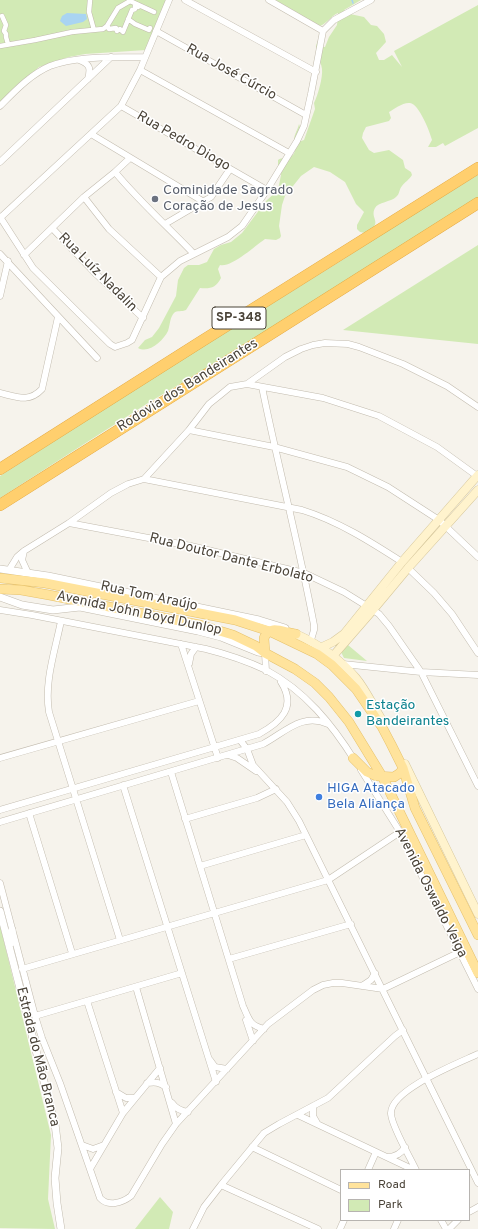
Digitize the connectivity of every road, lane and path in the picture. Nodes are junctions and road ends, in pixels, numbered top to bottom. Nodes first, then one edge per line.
1 (90, 0) edge
2 (169, 0) edge
3 (185, 0) edge
4 (269, 0) edge
5 (371, 0) edge
6 (130, 1) edge
7 (139, 5) junction
8 (154, 12) dead end
9 (2, 16) dead end
10 (128, 19) junction
11 (107, 26) junction
12 (153, 29) junction
13 (94, 30) junction
14 (323, 31) junction
15 (8, 44) junction
16 (0, 46) edge
17 (111, 57) junction
18 (144, 57) junction
19 (78, 59) junction
20 (140, 70) junction
21 (316, 72) junction
22 (88, 79) junction
23 (0, 106) edge
24 (120, 106) junction
25 (306, 115) junction
26 (91, 134) junction
27 (289, 153) junction
28 (130, 158) junction
29 (0, 162) edge
30 (478, 168) edge
31 (230, 169) junction
32 (115, 172) junction
33 (267, 190) junction
34 (84, 198) junction
35 (204, 202) junction
36 (478, 203) edge
37 (0, 218) edge
38 (165, 224) junction
39 (52, 228) junction
40 (0, 254) edge
41 (193, 254) junction
42 (24, 255) junction
43 (8, 261) junction
44 (161, 277) junction
45 (0, 296) edge
46 (58, 317) junction
47 (143, 318) junction
48 (97, 358) dead end
49 (247, 384) junction
50 (262, 387) junction
51 (0, 393) edge
52 (478, 407) edge
53 (189, 430) junction
54 (274, 447) junction
55 (0, 469) edge
56 (478, 476) edge
57 (144, 479) junction
58 (478, 490) edge
59 (0, 505) edge
60 (289, 508) junction
61 (439, 520) junction
62 (69, 523) junction
63 (446, 525) junction
64 (24, 551) junction
65 (478, 557) edge
66 (405, 565) junction
67 (0, 569) edge
68 (9, 570) junction
69 (28, 573) junction
70 (304, 573) junction
71 (0, 578) edge
72 (0, 589) edge
73 (0, 597) edge
74 (14, 603) junction
75 (365, 606) junction
76 (0, 610) edge
77 (373, 610) junction
78 (32, 614) junction
79 (61, 621) junction
80 (269, 631) junction
81 (296, 634) junction
82 (311, 640) junction
83 (181, 644) junction
84 (196, 647) junction
85 (322, 647) junction
86 (265, 653) junction
87 (478, 653) edge
88 (333, 656) junction
89 (343, 664) junction
90 (189, 668) junction
91 (266, 671) junction
92 (421, 672) junction
93 (478, 674) edge
94 (279, 679) junction
95 (199, 701) junction
96 (378, 718) junction
97 (332, 726) junction
98 (240, 740) junction
99 (58, 741) junction
100 (214, 746) junction
101 (247, 749) junction
102 (228, 755) junction
103 (399, 755) junction
104 (0, 758) edge
105 (218, 758) junction
106 (353, 758) junction
107 (403, 768) junction
108 (171, 772) junction
109 (258, 772) junction
110 (382, 776) junction
111 (123, 785) junction
112 (478, 786) edge
113 (73, 788) junction
114 (276, 789) junction
115 (77, 800) junction
116 (0, 810) edge
117 (29, 813) junction
118 (186, 819) junction
119 (0, 822) edge
120 (400, 832) junction
121 (306, 835) junction
122 (200, 866) junction
123 (328, 880) junction
124 (0, 883) edge
125 (477, 910) edge
126 (0, 911) edge
127 (214, 913) junction
128 (350, 924) junction
129 (167, 927) junction
130 (12, 930) junction
131 (478, 935) edge
132 (120, 940) junction
133 (460, 952) junction
134 (11, 953) junction
135 (72, 953) junction
136 (228, 959) junction
137 (22, 969) junction
138 (182, 973) junction
139 (375, 973) junction
140 (478, 973) edge
141 (362, 986) junction
142 (136, 987) junction
143 (383, 989) junction
144 (478, 989) edge
145 (87, 1001) junction
146 (243, 1006) junction
147 (35, 1016) junction
148 (264, 1029) junction
149 (403, 1030) junction
150 (253, 1041) junction
151 (206, 1051) junction
152 (478, 1054) edge
153 (160, 1068) junction
154 (227, 1069) junction
155 (427, 1079) junction
156 (216, 1082) junction
157 (147, 1083) junction
158 (166, 1087) junction
159 (116, 1092) junction
160 (134, 1098) junction
161 (169, 1100) junction
162 (313, 1106) junction
163 (123, 1112) junction
164 (188, 1112) junction
165 (298, 1115) junction
166 (176, 1124) junction
167 (318, 1125) junction
168 (82, 1145) junction
169 (104, 1145) junction
170 (252, 1147) junction
171 (405, 1147) junction
172 (376, 1152) junction
173 (410, 1156) junction
174 (387, 1158) junction
175 (396, 1162) junction
176 (90, 1169) junction
177 (368, 1169) edge
178 (413, 1169) edge
179 (415, 1169) edge
180 (478, 1183) edge
181 (221, 1185) junction
182 (340, 1190) edge
183 (457, 1221) edge
184 (194, 1228) edge
185 (61, 1229) edge
186 (318, 1229) edge
187 (449, 1229) edge

1 - 13 street
2 - 12 street
3 - 21 street
4 - 14 street
5 - 14 street
6 - 7 street
6 - 11 street
7 - 8 street
7 - 10 street
9 - 15 street
10 - 11 street
10 - 12 street
11 - 13 street
12 - 18 street
12 - 25 street, Rua José Cúrcio
13 - 15 street
14 - 21 street
15 - 16 street
17 - 18 street
17 - 19 street
17 - 22 street
18 - 20 street
19 - 22 street
19 - 23 street
20 - 24 street
20 - 27 street
21 - 25 street
22 - 29 street
24 - 26 street
24 - 31 street, Rua Pedro Diogo
25 - 27 street
26 - 28 street
26 - 37 street
27 - 33 street
28 - 32 street
28 - 35 street
30 - 55 highway, SP-348
31 - 33 street, Rua Pedro Diogo
31 - 35 street
32 - 34 street
32 - 38 street
33 - 41 street
34 - 39 street
34 - 44 street
35 - 38 street
36 - 59 highway, Rodovia dos Bandeirantes / SP-348
37 - 42 street
38 - 41 street
39 - 42 street
39 - 47 street, Rua Luíz Nadalin
40 - 43 street
41 - 44 street
42 - 47 street
43 - 45 street
43 - 46 street
44 - 47 street
46 - 48 street
46 - 51 street
49 - 50 street
49 - 52 street
49 - 53 street
50 - 54 street
50 - 56 street
53 - 54 street
53 - 57 street
54 - 60 street
54 - 61 street
56 - 61 main road
57 - 60 street
57 - 62 street
58 - 63 main road
60 - 66 street
60 - 70 street
61 - 63 street
61 - 66 main road
62 - 64 street
62 - 70 street, Rua Doutor Dante Erbolato
63 - 65 street
63 - 66 main road
64 - 68 street
64 - 69 street
66 - 75 main road
66 - 77 main road
66 - 87 street
67 - 68 street, Rua Tom Araújo
68 - 69 street, Rua Tom Araújo
69 - 81 street, Rua Tom Araújo
70 - 75 street, Rua Doutor Dante Erbolato
70 - 82 street
71 - 80 main road, Avenida John Boyd Dunlop
72 - 86 main road, Avenida John Boyd Dunlop
73 - 74 street
74 - 78 street
74 - 86 street
75 - 77 street, Rua Doutor Dante Erbolato
75 - 85 main road
76 - 78 street
77 - 88 main road
77 - 92 street, Rua Doutor Dante Erbolato
78 - 79 street, Avenida Oswaldo Veiga
79 - 83 street, Avenida Oswaldo Veiga
79 - 99 street
80 - 81 main road
80 - 86 main road
80 - 96 main road, Avenida John Boyd Dunlop
81 - 82 main road
82 - 85 main road
83 - 84 street, Avenida Oswaldo Veiga
83 - 90 street
84 - 90 street
84 - 91 street, Avenida Oswaldo Veiga
85 - 88 main road
86 - 91 street
86 - 110 main road, Avenida John Boyd Dunlop
88 - 89 main road
89 - 92 street
89 - 96 main road
90 - 95 street
91 - 94 street, Avenida Oswaldo Veiga
92 - 93 street
92 - 112 street, Rua Doutor Dante Erbolato
94 - 97 street, Avenida Oswaldo Veiga
94 - 98 street
95 - 99 street
95 - 100 street
96 - 103 main road, Avenida John Boyd Dunlop
97 - 101 street
97 - 106 street, Avenida Oswaldo Veiga
98 - 100 street
98 - 101 street
99 - 104 street
99 - 113 street
100 - 105 street
100 - 113 street
101 - 102 street
101 - 109 street
102 - 105 street
102 - 109 street
103 - 107 main road, Avenida John Boyd Dunlop
103 - 125 main road
105 - 108 street
106 - 110 main road
106 - 120 street, Avenida Oswaldo Veiga
107 - 110 main road
107 - 131 main road, Avenida John Boyd Dunlop
108 - 111 street
108 - 118 street
109 - 114 street
110 - 140 main road, Avenida John Boyd Dunlop
111 - 115 street
111 - 129 street
113 - 115 street
113 - 116 street
114 - 118 street
114 - 121 street
115 - 117 street
115 - 132 street
117 - 119 street
117 - 135 street
118 - 122 street
120 - 123 street
120 - 133 street, Avenida Oswaldo Veiga
121 - 122 street
121 - 123 street
122 - 127 street
123 - 127 street
123 - 128 street
124 - 130 street
126 - 134 street, Estrada do Mão Branca
127 - 129 street
127 - 136 street
128 - 136 street
128 - 139 street
129 - 132 street
129 - 138 street
130 - 134 street
130 - 137 street
132 - 135 street
133 - 143 street
133 - 144 street, Avenida Oswaldo Veiga
134 - 185 street, Estrada do Mão Branca
135 - 137 street
136 - 146 street
137 - 147 street
138 - 142 street
138 - 151 street
139 - 141 street
139 - 143 street
141 - 143 street
141 - 148 street
142 - 145 street
142 - 153 street
143 - 149 street
145 - 147 street
145 - 159 street
146 - 148 street
146 - 150 street
147 - 168 street
148 - 150 street
149 - 155 street
149 - 162 street
150 - 154 street
151 - 154 street
151 - 156 street
152 - 155 street
153 - 157 street
153 - 158 street
154 - 156 street
155 - 171 street
155 - 180 street
156 - 164 street
157 - 158 street
157 - 160 street
158 - 161 street
159 - 160 street
159 - 163 street
160 - 163 street
161 - 164 street
161 - 166 street
162 - 165 street
162 - 167 street
163 - 169 street
164 - 166 street
165 - 167 street
165 - 170 street
166 - 176 street
167 - 172 street
168 - 169 street
168 - 176 street
169 - 176 street
170 - 181 street
170 - 182 street
171 - 173 street
171 - 174 street
172 - 174 street
172 - 177 street
173 - 175 street
173 - 179 street
174 - 175 street
175 - 178 street
181 - 184 street
181 - 186 street
183 - 187 street

